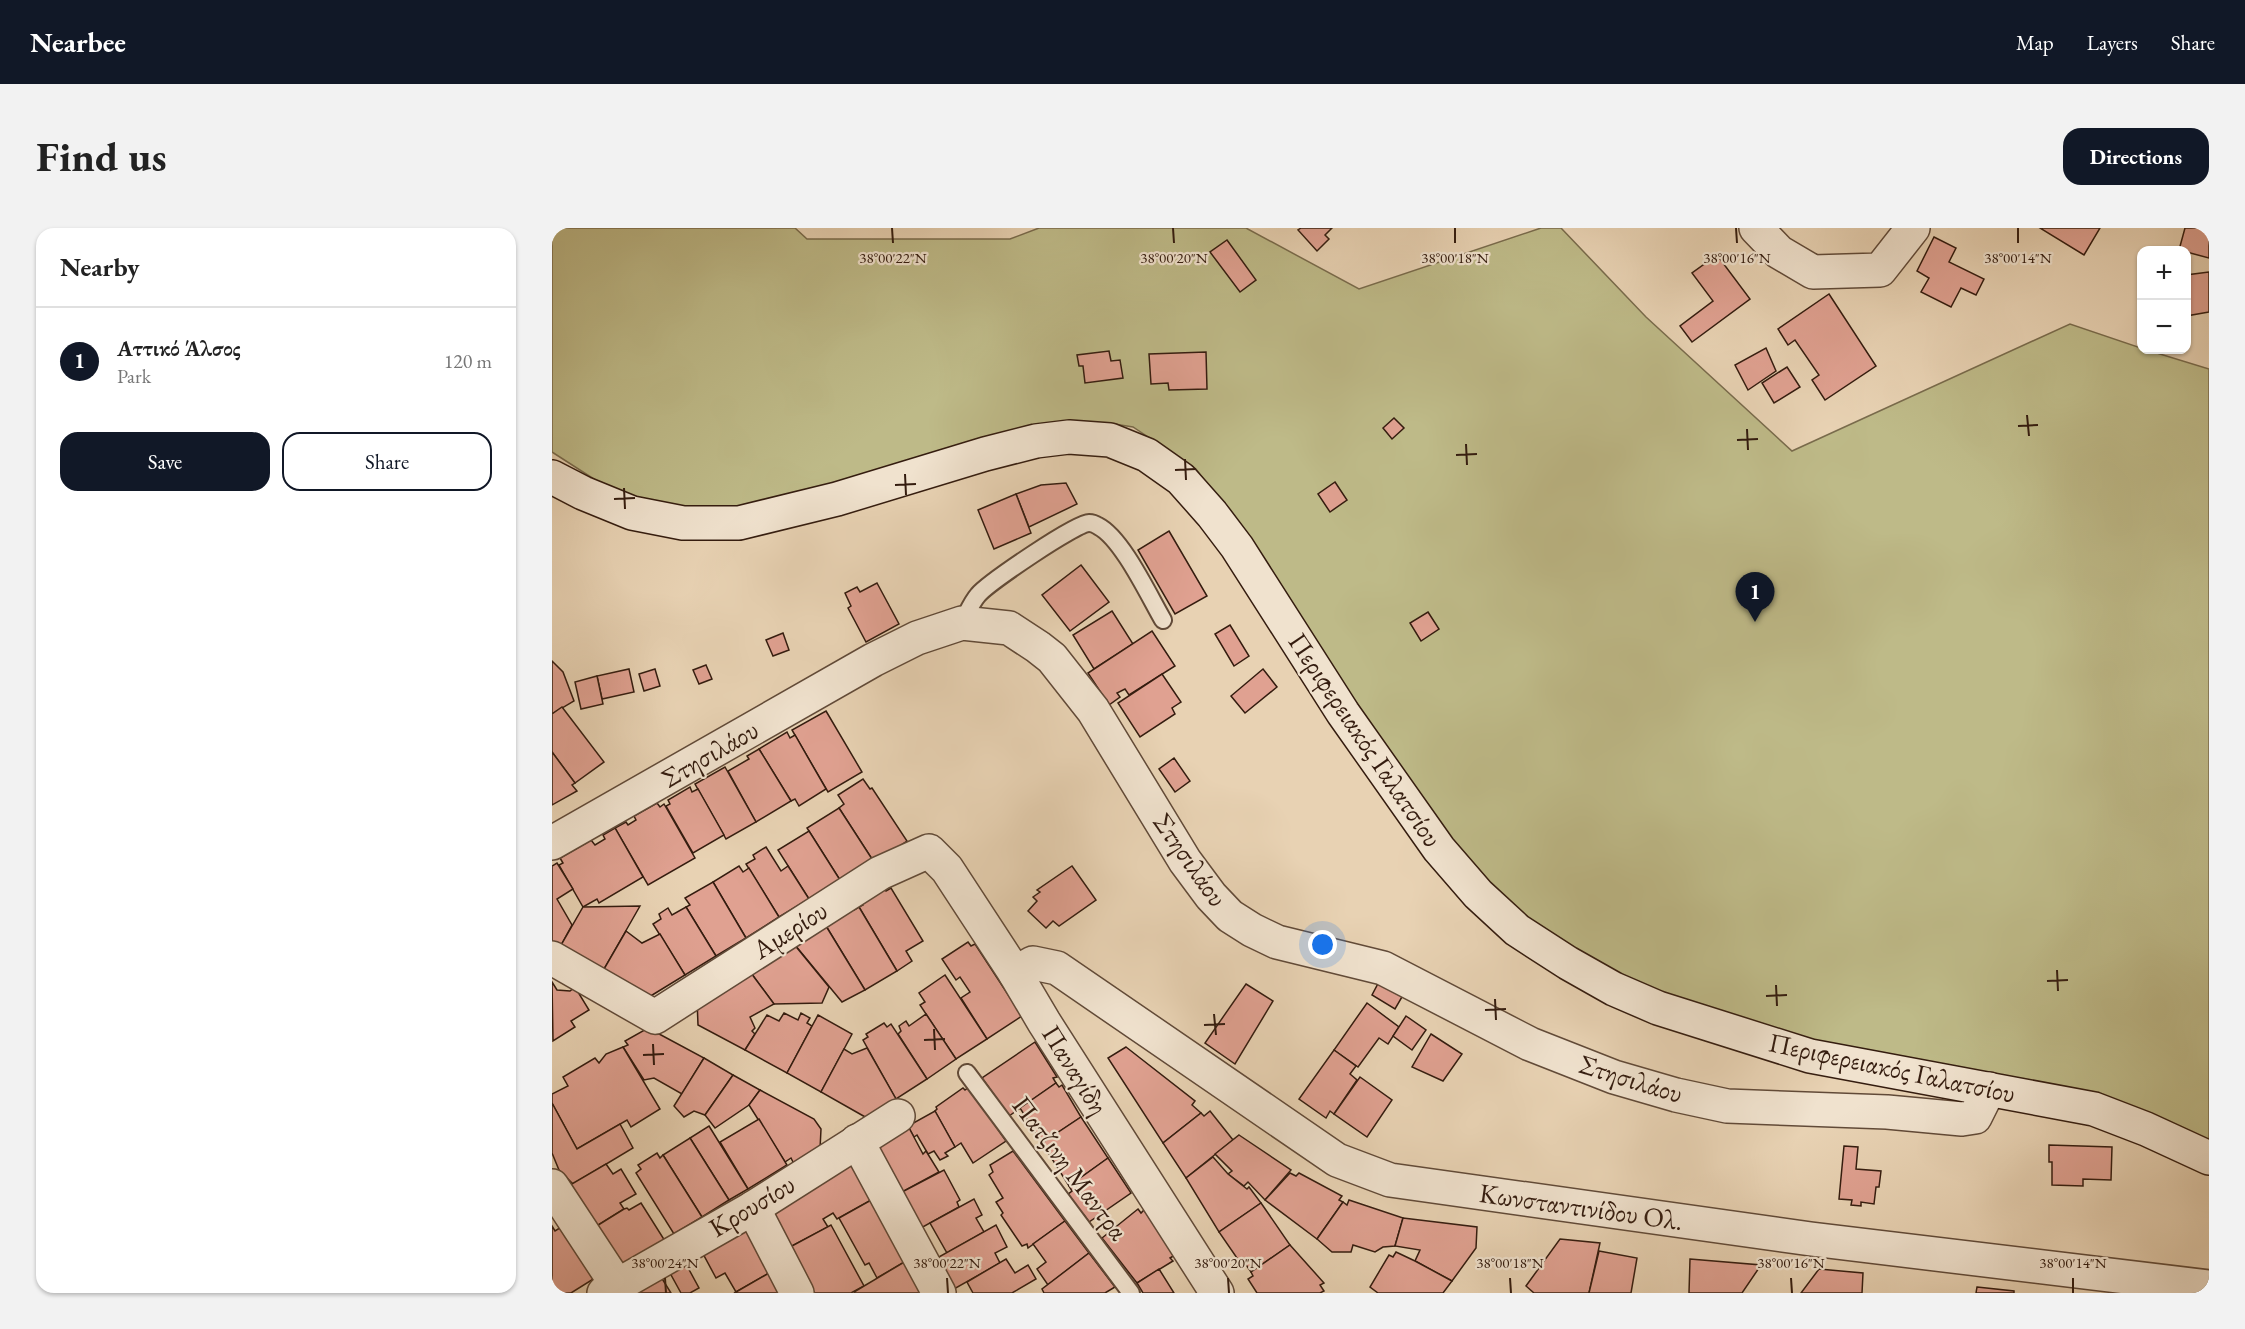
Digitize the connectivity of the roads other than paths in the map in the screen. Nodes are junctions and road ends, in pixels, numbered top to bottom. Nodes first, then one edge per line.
1 (1756, 228) edge
2 (1912, 228) edge
3 (552, 477) edge
4 (1163, 620) dead end
5 (962, 623) junction
6 (552, 843) edge
7 (930, 851) joint
8 (552, 958) edge
9 (1016, 973) junction
10 (968, 1073) dead end
11 (1989, 1089) junction
12 (898, 1116) dead end
13 (857, 1141) junction
14 (2209, 1158) edge
15 (552, 1186) edge
16 (753, 1208) junction
17 (2209, 1287) edge
18 (610, 1289) edge
19 (795, 1290) edge
20 (939, 1293) edge
21 (1131, 1293) edge
22 (1217, 1293) edge

1 - 2 street
3 - 11 street, Περιφερειακός Γαλατσίου
4 - 5 lane
5 - 6 street, Στησιλάου
5 - 11 street, Στησιλάου
7 - 8 street, Αμερίου
7 - 9 street, Παναγίδη
9 - 17 street, Κωνσταντινίδου Ολ.
9 - 22 street, Παναγίδη
10 - 21 lane, Πατζινη Μαντρα
11 - 14 street, Περιφερειακός Γαλατσίου
12 - 13 street, Κρουσίου
13 - 16 street, Κρουσίου
13 - 20 street
15 - 18 street
16 - 18 street, Κρουσίου
16 - 19 street

